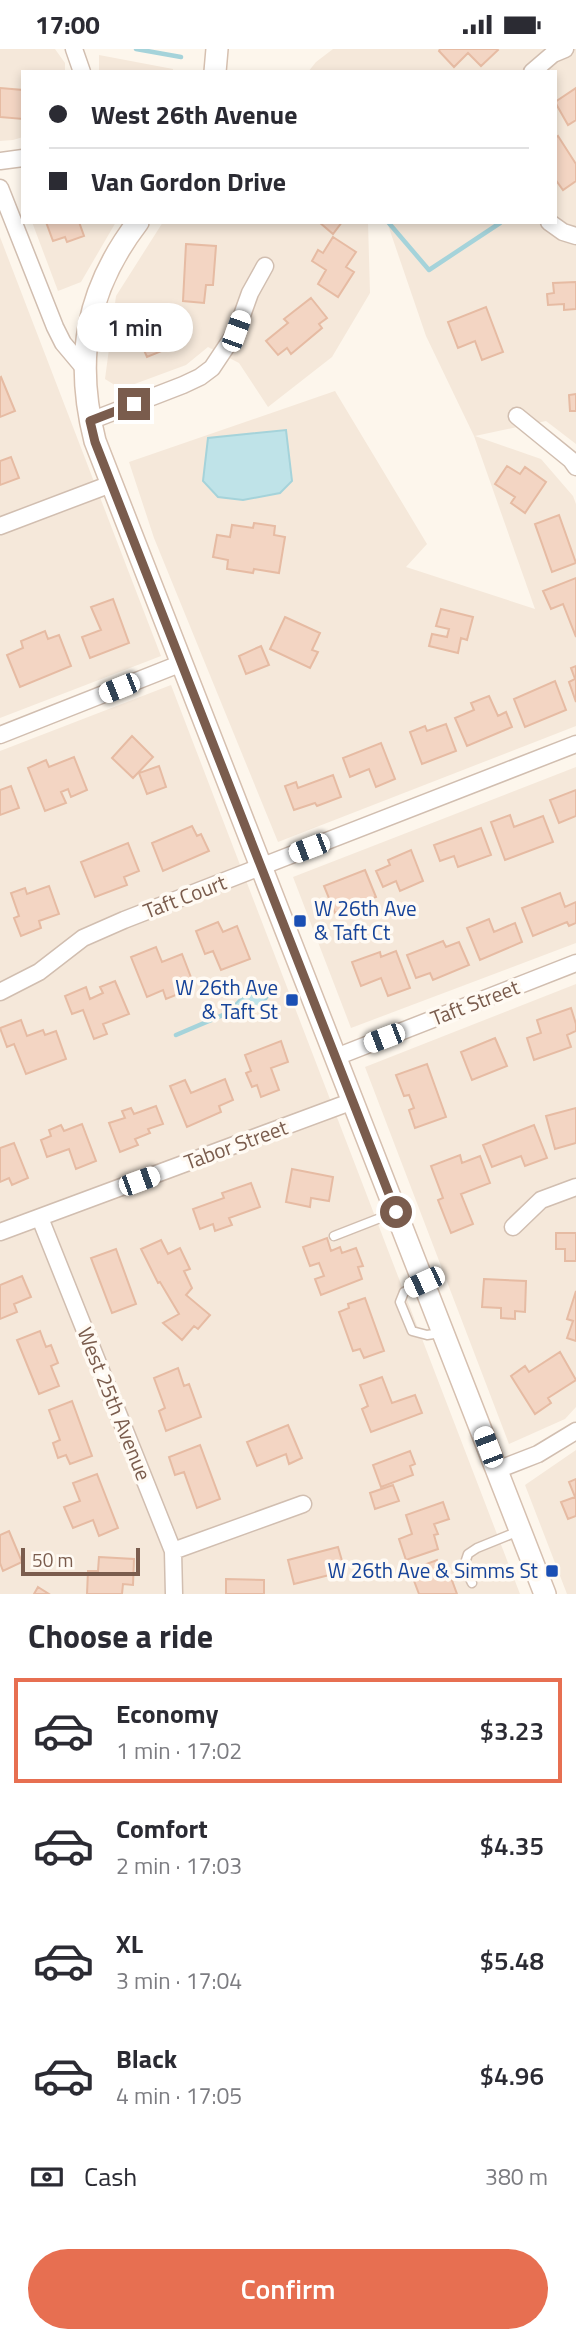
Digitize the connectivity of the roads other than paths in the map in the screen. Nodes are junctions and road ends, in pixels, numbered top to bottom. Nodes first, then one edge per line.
1 (74, 49) edge
2 (217, 49) edge
3 (565, 49) edge
4 (81, 70) edge
5 (215, 70) edge
6 (534, 70) edge
7 (21, 158) edge
8 (0, 161) edge
9 (0, 188) edge
10 (137, 224) edge
11 (552, 224) edge
12 (576, 236) edge
13 (265, 266) dead end
14 (84, 368) junction
15 (517, 416) dead end
16 (90, 421) junction
17 (576, 467) edge
18 (111, 484) junction
19 (0, 526) edge
20 (182, 663) junction
21 (0, 735) edge
22 (576, 744) edge
23 (261, 867) junction
24 (576, 963) edge
25 (0, 992) edge
26 (336, 1057) junction
27 (353, 1101) junction
28 (576, 1187) edge
29 (396, 1212) junction
30 (40, 1218) junction
31 (513, 1227) dead end
32 (0, 1232) edge
33 (334, 1236) dead end
34 (424, 1282) junction
35 (444, 1333) junction
36 (576, 1431) edge
37 (497, 1470) junction
38 (303, 1504) dead end
39 (521, 1530) junction
40 (173, 1551) junction
41 (472, 1583) dead end
42 (174, 1594) edge
43 (545, 1594) edge

1 - 4 street
2 - 5 street
3 - 6 street
7 - 8 street
9 - 14 street
10 - 14 street
11 - 12 street
13 - 16 street
14 - 16 street
15 - 17 street
16 - 18 street
18 - 19 street
18 - 20 street
20 - 21 street
20 - 23 street
22 - 23 street, Taft Court
23 - 25 street, Taft Court
23 - 26 street
24 - 26 street, Taft Street
26 - 27 street
27 - 29 street
27 - 30 street, Tabor Street
28 - 31 street
29 - 33 lane
29 - 34 street
30 - 32 street, Tabor Street
30 - 40 street, West 25th Avenue
34 - 35 street
34 - 35 lane
35 - 37 street
36 - 37 street
37 - 39 street
38 - 40 street
39 - 41 lane
39 - 43 street
40 - 42 street, West 25th Avenue

